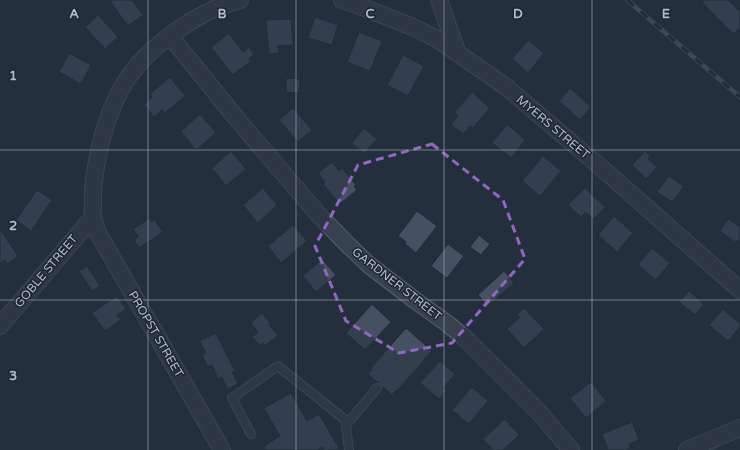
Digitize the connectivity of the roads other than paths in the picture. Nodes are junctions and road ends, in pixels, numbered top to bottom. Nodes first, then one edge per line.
1 (240, 0) edge
2 (342, 0) edge
3 (439, 0) edge
4 (170, 36) junction
5 (458, 54) junction
6 (93, 217) junction
7 (740, 290) edge
8 (0, 326) edge
9 (377, 388) dead end
10 (348, 422) junction
11 (740, 428) edge
12 (251, 434) dead end
13 (222, 450) edge
14 (349, 450) edge
15 (571, 450) edge
16 (687, 450) edge

1 - 4 street
2 - 5 street, MYERS STREET
3 - 5 street
4 - 6 street
4 - 15 street, GARDNER STREET
5 - 7 street, MYERS STREET
6 - 8 street, GOBLE STREET
6 - 13 street, PROPST STREET
9 - 10 lane
10 - 12 lane
10 - 14 lane
11 - 16 street

